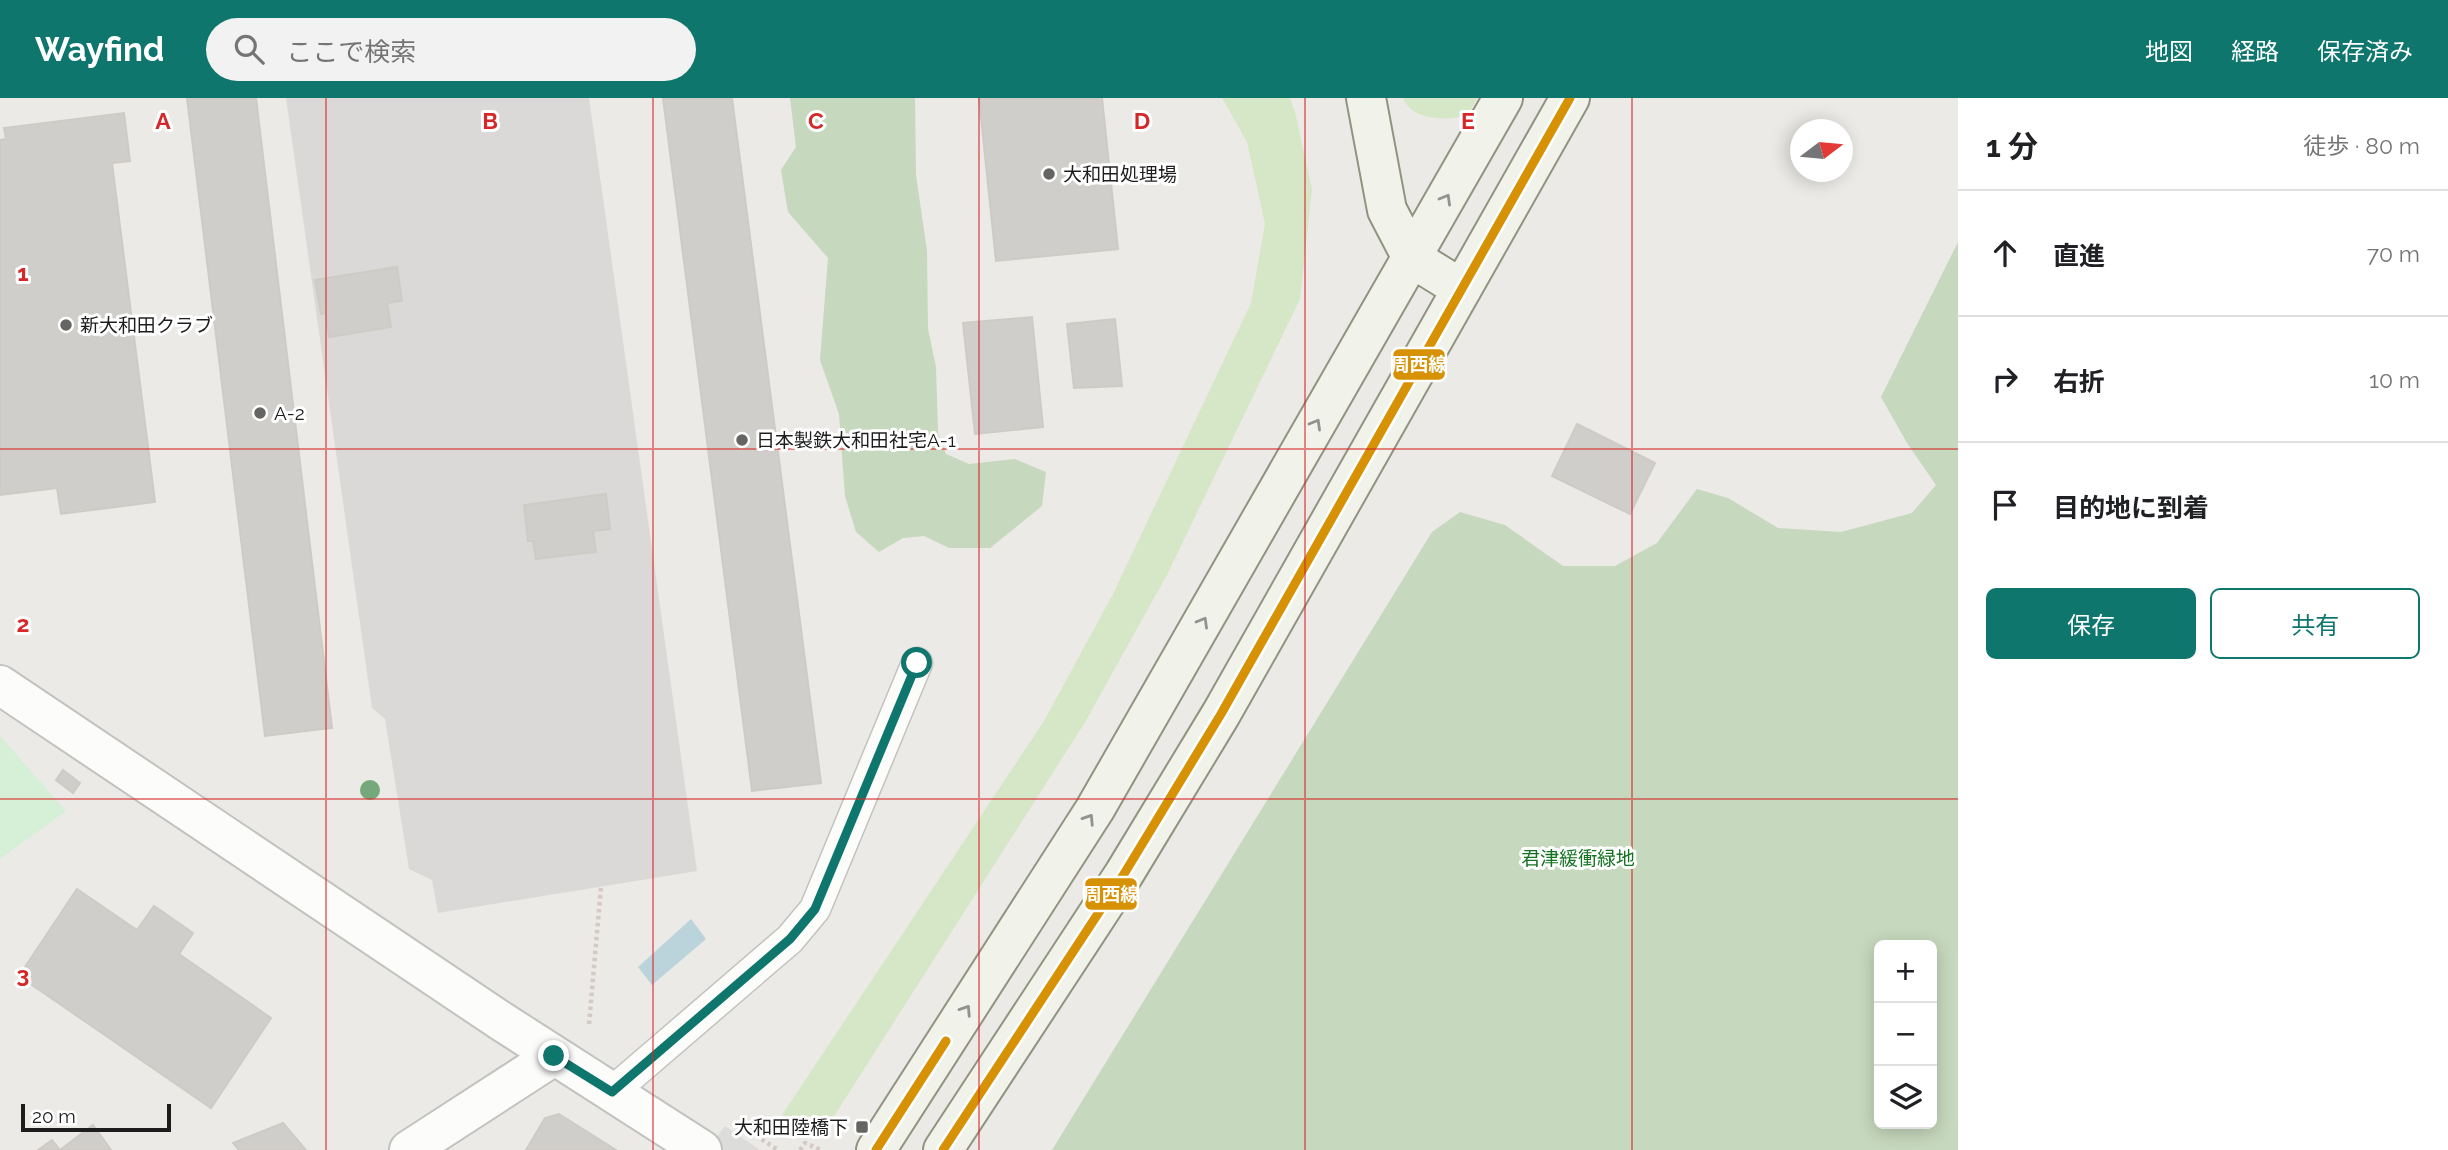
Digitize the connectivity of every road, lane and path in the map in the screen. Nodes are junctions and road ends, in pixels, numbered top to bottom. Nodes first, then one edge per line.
1 (1366, 98) edge
2 (1503, 98) edge
3 (1570, 98) edge
4 (1412, 258) junction
5 (1462, 289) junction
6 (917, 663) dead end
7 (2, 690) edge
8 (601, 887) dead end
9 (589, 1033) dead end
10 (554, 1056) junction
11 (612, 1092) junction
12 (691, 1142) edge
13 (409, 1150) edge
14 (800, 1150) edge
15 (821, 1150) edge
16 (876, 1150) edge
17 (943, 1150) edge

1 - 4 street
4 -> 2 street
3 - 5 street
4 - 5 street
16 -> 4 street
5 - 17 street
6 - 11 lane
7 - 10 street
8 - 9 path
10 - 11 street
10 - 13 street
11 - 12 street
14 - 15 path

